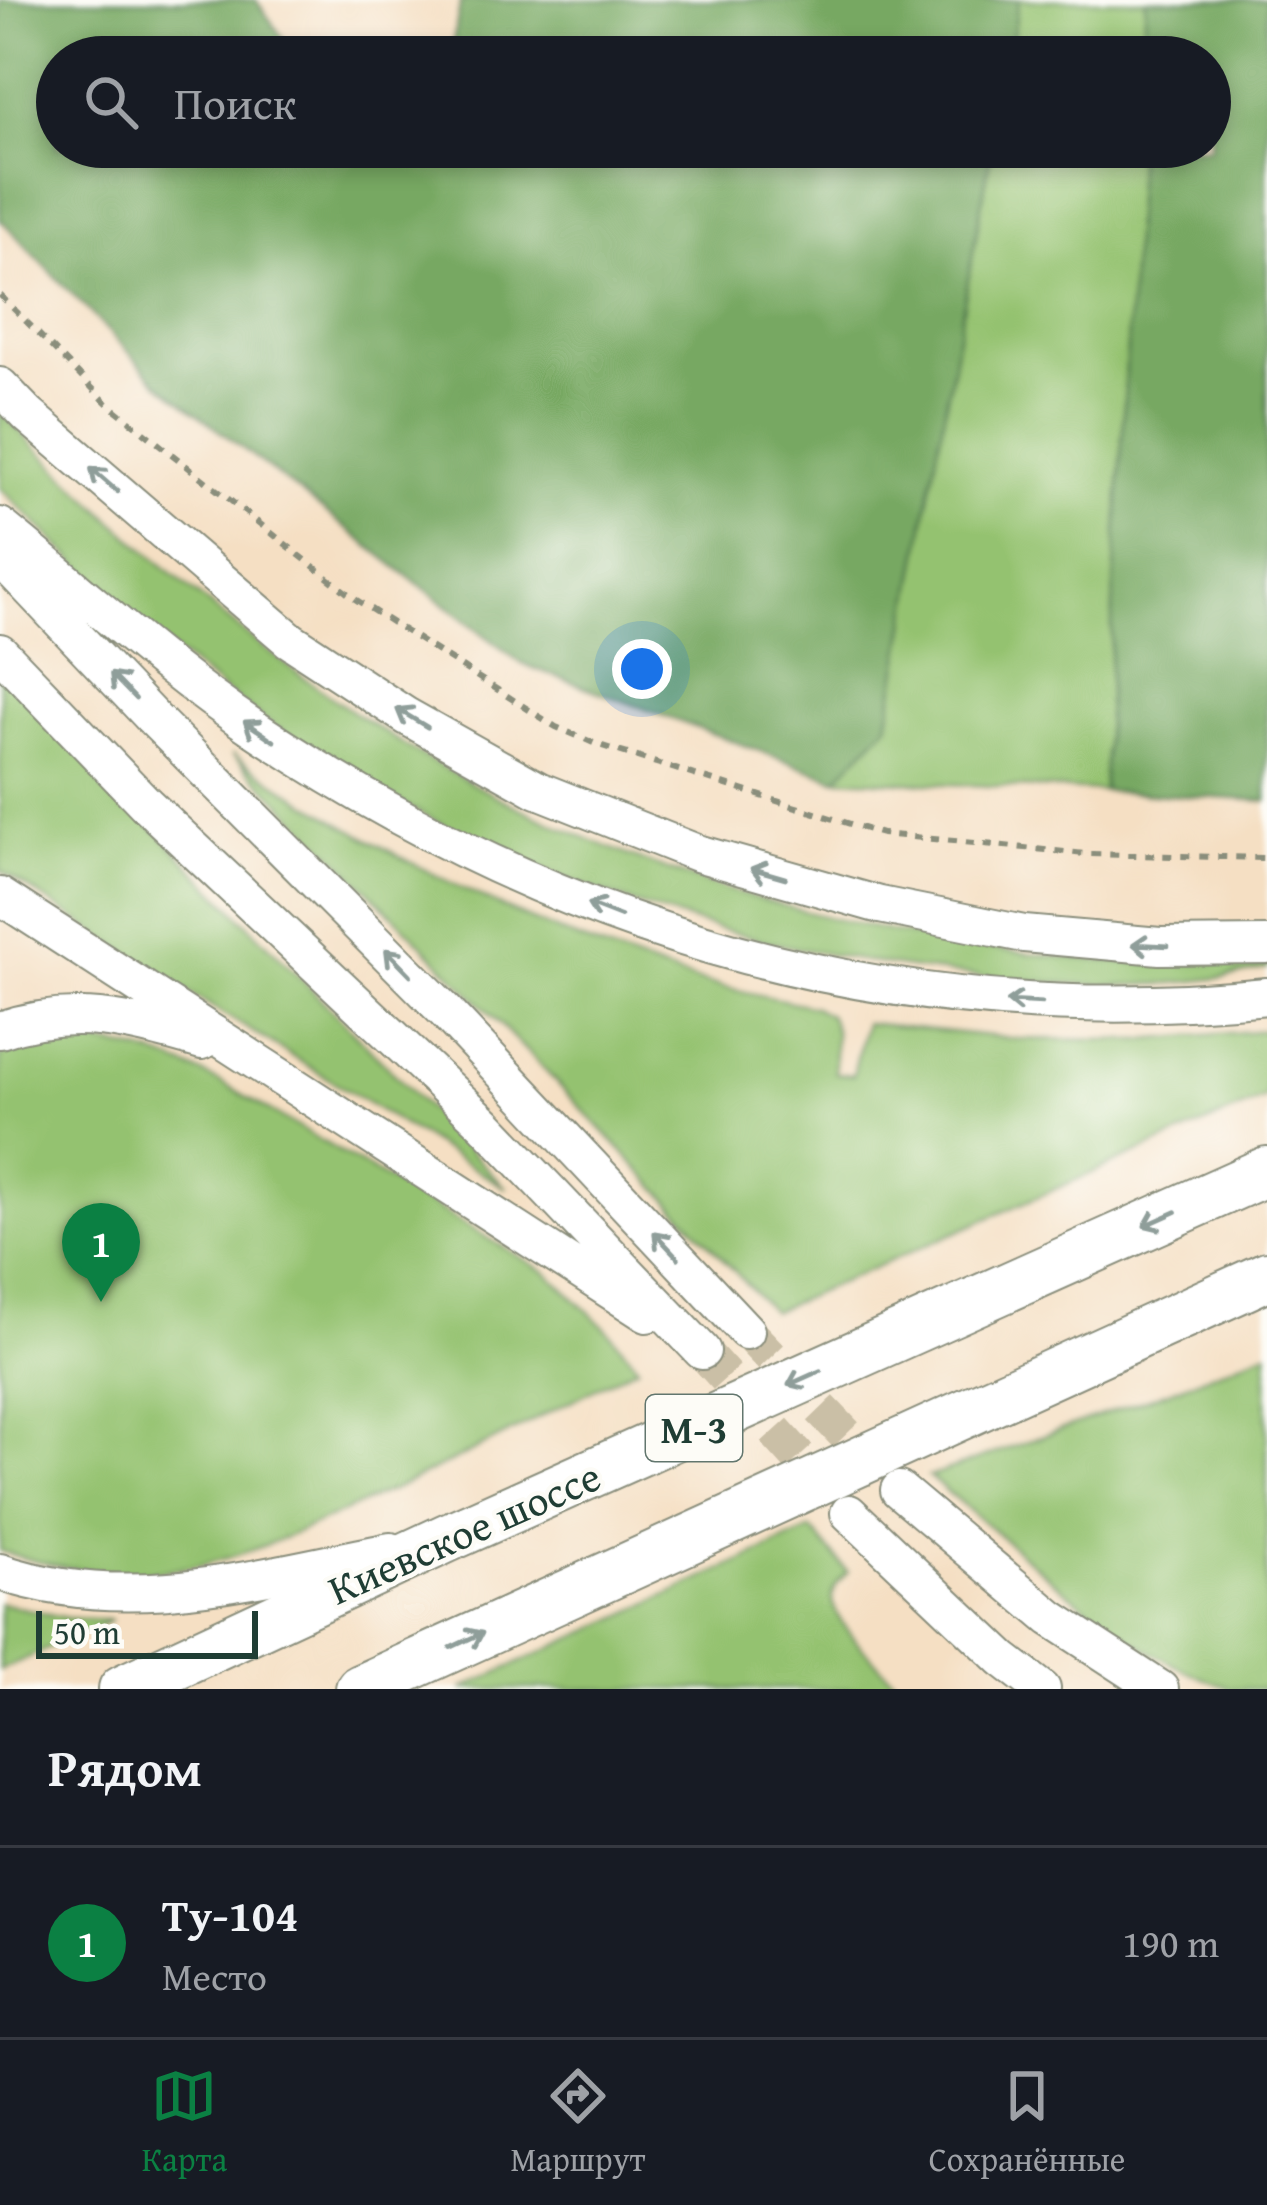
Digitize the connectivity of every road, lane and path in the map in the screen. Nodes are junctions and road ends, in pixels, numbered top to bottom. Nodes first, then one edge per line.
1 (0, 295) edge
2 (0, 386) edge
3 (0, 526) edge
4 (0, 556) edge
5 (0, 652) edge
6 (1267, 858) edge
7 (0, 896) edge
8 (1267, 945) edge
9 (1267, 996) edge
10 (0, 1030) edge
11 (240, 1053) junction
12 (1267, 1172) edge
13 (1267, 1276) edge
14 (746, 1331) tunnel mouth
15 (899, 1490) tunnel mouth
16 (849, 1513) tunnel mouth
17 (447, 1538) junction
18 (0, 1572) edge
19 (123, 1689) edge
20 (360, 1689) edge
21 (1042, 1689) edge
22 (1160, 1689) edge

1 - 6 path
8 -> 2 main road
9 -> 3 main road
14 -> 4 main road
5 - 11 main road
7 - 11 main road
10 - 11 main road
12 -> 17 highway, Киевское шоссе / М-3
20 -> 13 highway, М-3
15 - 22 main road
16 - 21 main road
17 - 18 main road
17 - 19 highway, Киевское шоссе / М-3

